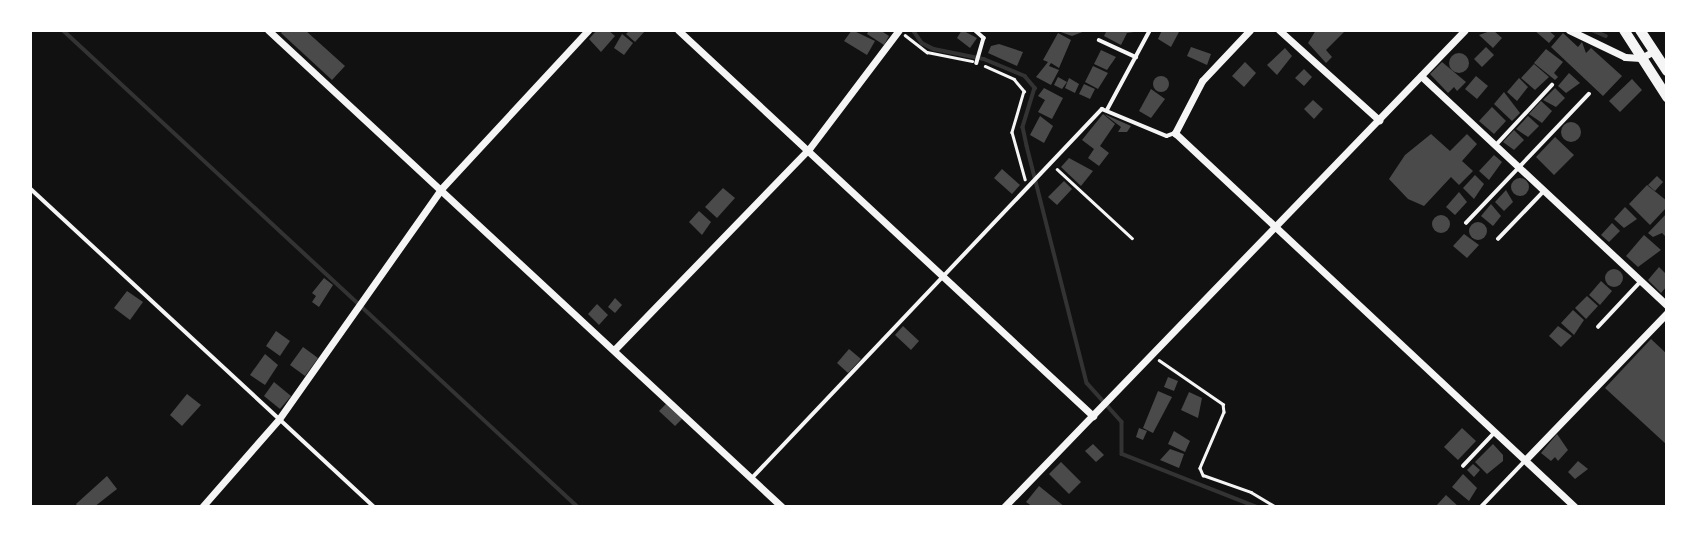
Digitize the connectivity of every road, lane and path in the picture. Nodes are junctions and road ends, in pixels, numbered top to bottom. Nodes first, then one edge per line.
1 (268, 30) edge
2 (588, 30) edge
3 (678, 30) edge
4 (900, 30) edge
5 (975, 30) edge
6 (1150, 30) edge
7 (1250, 30) edge
8 (1279, 30) edge
9 (1465, 30) edge
10 (1569, 30) edge
11 (1624, 30) edge
12 (1640, 30) edge
13 (1100, 40) dead end
14 (1654, 51) junction
15 (1136, 57) junction
16 (1641, 58) junction
17 (977, 63) junction
18 (1667, 71) edge
19 (1421, 76) junction
20 (1552, 85) dead end
21 (1590, 94) dead end
22 (1667, 97) edge
23 (1107, 110) junction
24 (1379, 120) junction
25 (1175, 133) junction
26 (1495, 145) junction
27 (809, 149) junction
28 (1051, 163) junction
29 (1520, 168) junction
30 (1028, 187) junction
31 (30, 188) edge
32 (441, 189) junction
33 (1544, 191) junction
34 (1466, 223) dead end
35 (1277, 227) junction
36 (1132, 238) dead end
37 (1498, 239) dead end
38 (943, 277) junction
39 (1641, 281) junction
40 (1667, 305) edge
41 (1667, 313) edge
42 (1598, 327) dead end
43 (615, 349) junction
44 (1153, 356) junction
45 (1093, 416) junction
46 (279, 419) junction
47 (1495, 432) junction
48 (1525, 460) junction
49 (1463, 466) dead end
50 (751, 478) junction
51 (202, 507) edge
52 (374, 507) edge
53 (782, 507) edge
54 (1004, 507) edge
55 (1276, 507) edge
56 (1481, 507) edge
57 (1575, 507) edge

1 - 32 street
2 - 32 street
3 - 27 street
4 - 17 path
4 - 27 street
5 - 17 lane
6 - 15 lane
7 - 25 street
8 - 24 street
9 - 19 street
10 - 16 street
11 - 16 main road
12 - 14 main road
13 - 15 lane
14 - 16 street
14 - 18 main road
15 - 23 lane
16 - 22 main road
17 - 30 path
19 - 24 street
19 - 26 street
20 - 26 lane
21 - 29 lane
23 - 25 lane
23 - 28 lane
24 - 35 street
25 - 35 street
26 - 29 street
27 - 38 street
27 - 43 street
28 - 30 lane
28 - 36 path
29 - 33 street
29 - 34 lane
30 - 38 lane
31 - 46 lane
32 - 43 street
32 - 46 street
33 - 37 lane
33 - 39 street
35 - 44 street
35 - 47 street
38 - 45 street
38 - 50 lane
39 - 40 street
39 - 42 lane
41 - 48 street
43 - 50 street
44 - 45 street
44 - 55 path
45 - 54 street
46 - 51 street
46 - 52 lane
47 - 48 street
47 - 49 lane
48 - 56 lane
48 - 57 street
50 - 53 street

